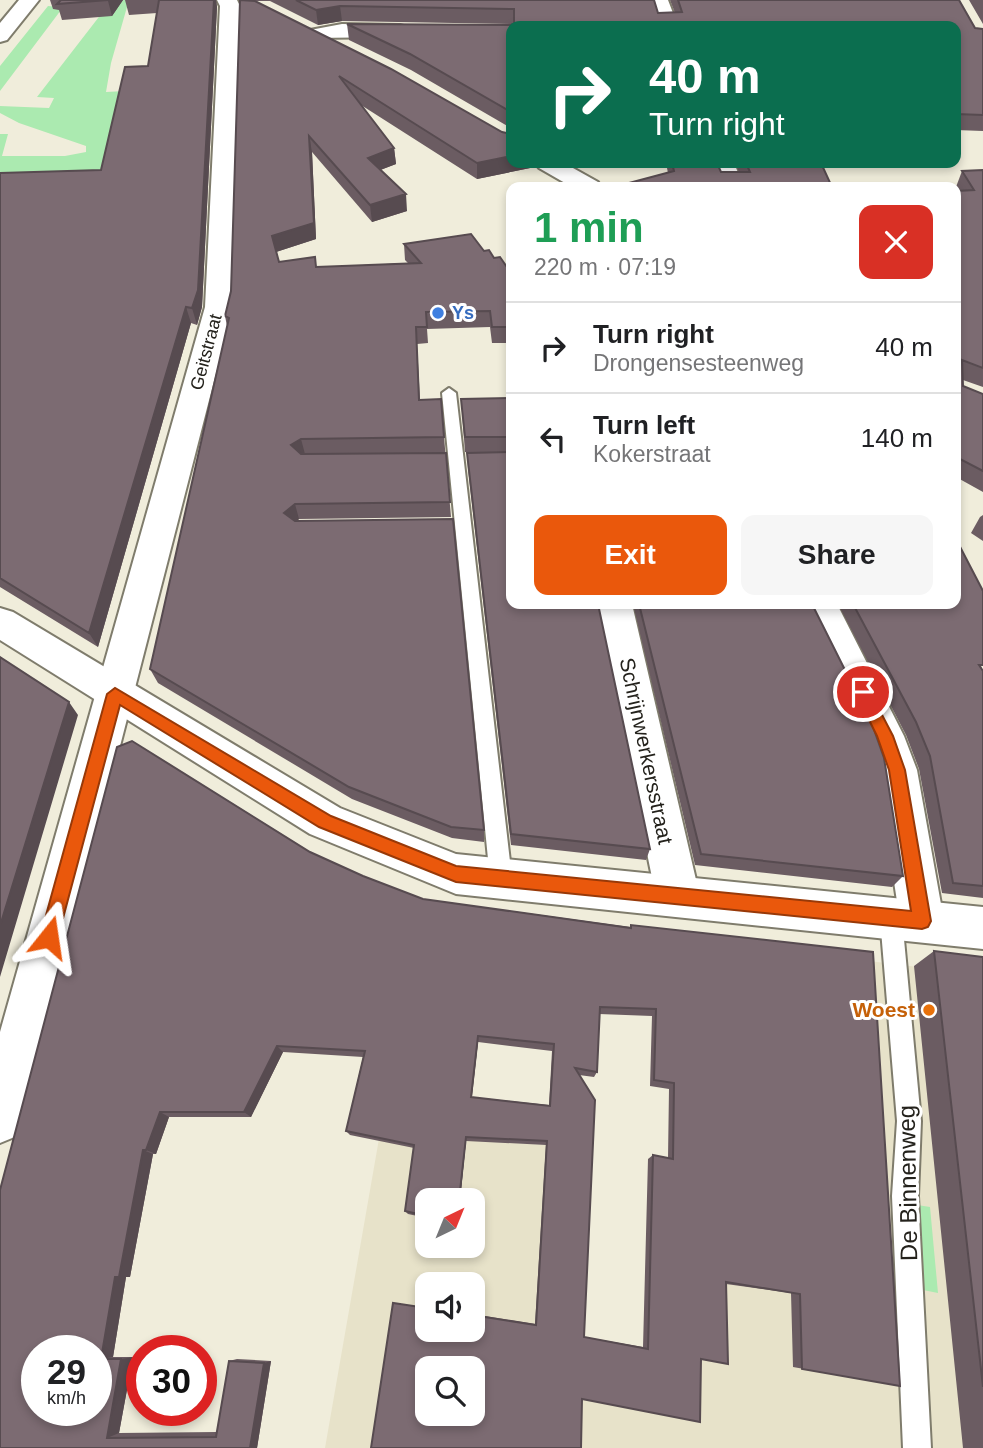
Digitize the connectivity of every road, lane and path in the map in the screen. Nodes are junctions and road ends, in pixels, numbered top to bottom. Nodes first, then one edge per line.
1 (29, 0) edge
2 (658, 0) edge
3 (237, 5) edge
4 (666, 21) edge
5 (295, 24) edge
6 (2, 30) edge
7 (420, 31) edge
8 (317, 34) junction
9 (354, 53) edge
10 (556, 168) edge
11 (580, 182) edge
12 (449, 393) dead end
13 (615, 609) edge
14 (822, 609) edge
15 (0, 622) edge
16 (115, 694) junction
17 (501, 878) junction
18 (678, 897) junction
19 (907, 919) junction
20 (983, 928) edge
21 (0, 1119) edge
22 (917, 1448) edge

1 - 6 street
2 - 4 street
3 - 16 street, Geitstraat
5 - 8 street
7 - 8 street
8 - 9 street
10 - 11 street
12 - 17 lane
13 - 18 street, Schrijnwerkersstraat
14 - 19 street
15 - 16 street
16 - 17 street
16 - 21 street, Geitstraat
17 - 18 street
18 - 19 street
19 - 20 street
19 - 22 lane, De Binnenweg

